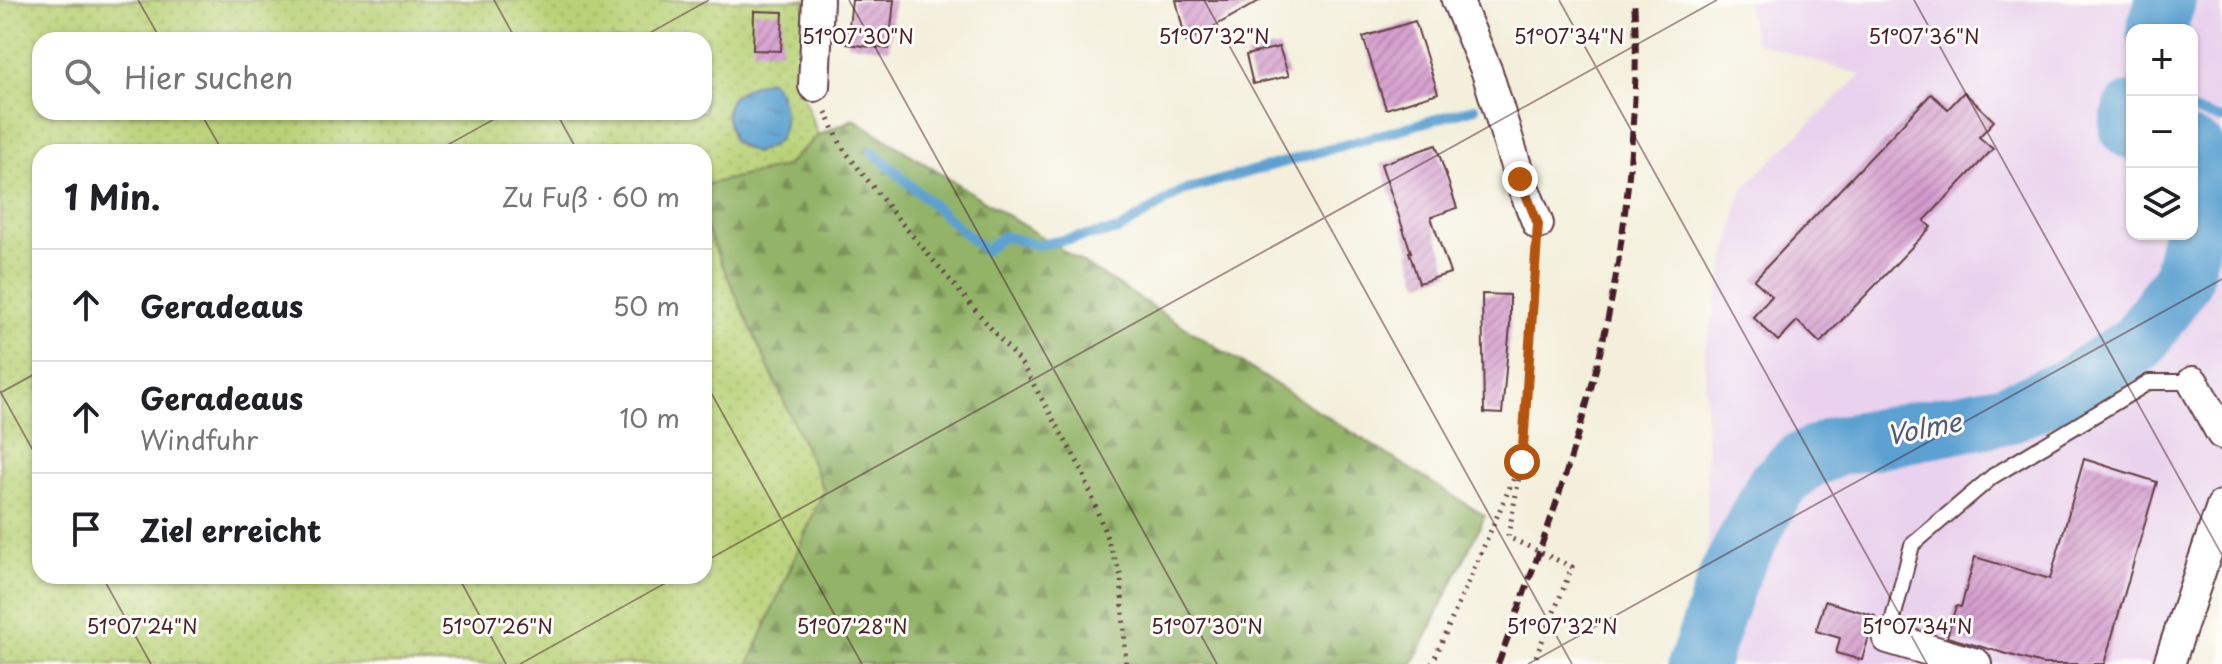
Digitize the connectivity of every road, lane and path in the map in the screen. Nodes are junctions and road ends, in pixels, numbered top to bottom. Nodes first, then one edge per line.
1 (818, 0) edge
2 (1457, 0) edge
3 (814, 86) joint
4 (1538, 224) joint
5 (2193, 382) joint
6 (2222, 434) edge
7 (1522, 462) junction
8 (2222, 506) edge
9 (1888, 638) joint
10 (1126, 664) edge
11 (1432, 664) edge
12 (1533, 664) edge
13 (1976, 664) edge
14 (2169, 664) edge

1 - 3 street
2 - 4 street
3 - 10 path
4 - 7 path
5 - 6 street
5 - 9 lane
7 - 11 path
7 - 12 path
8 - 14 street
9 - 13 street

